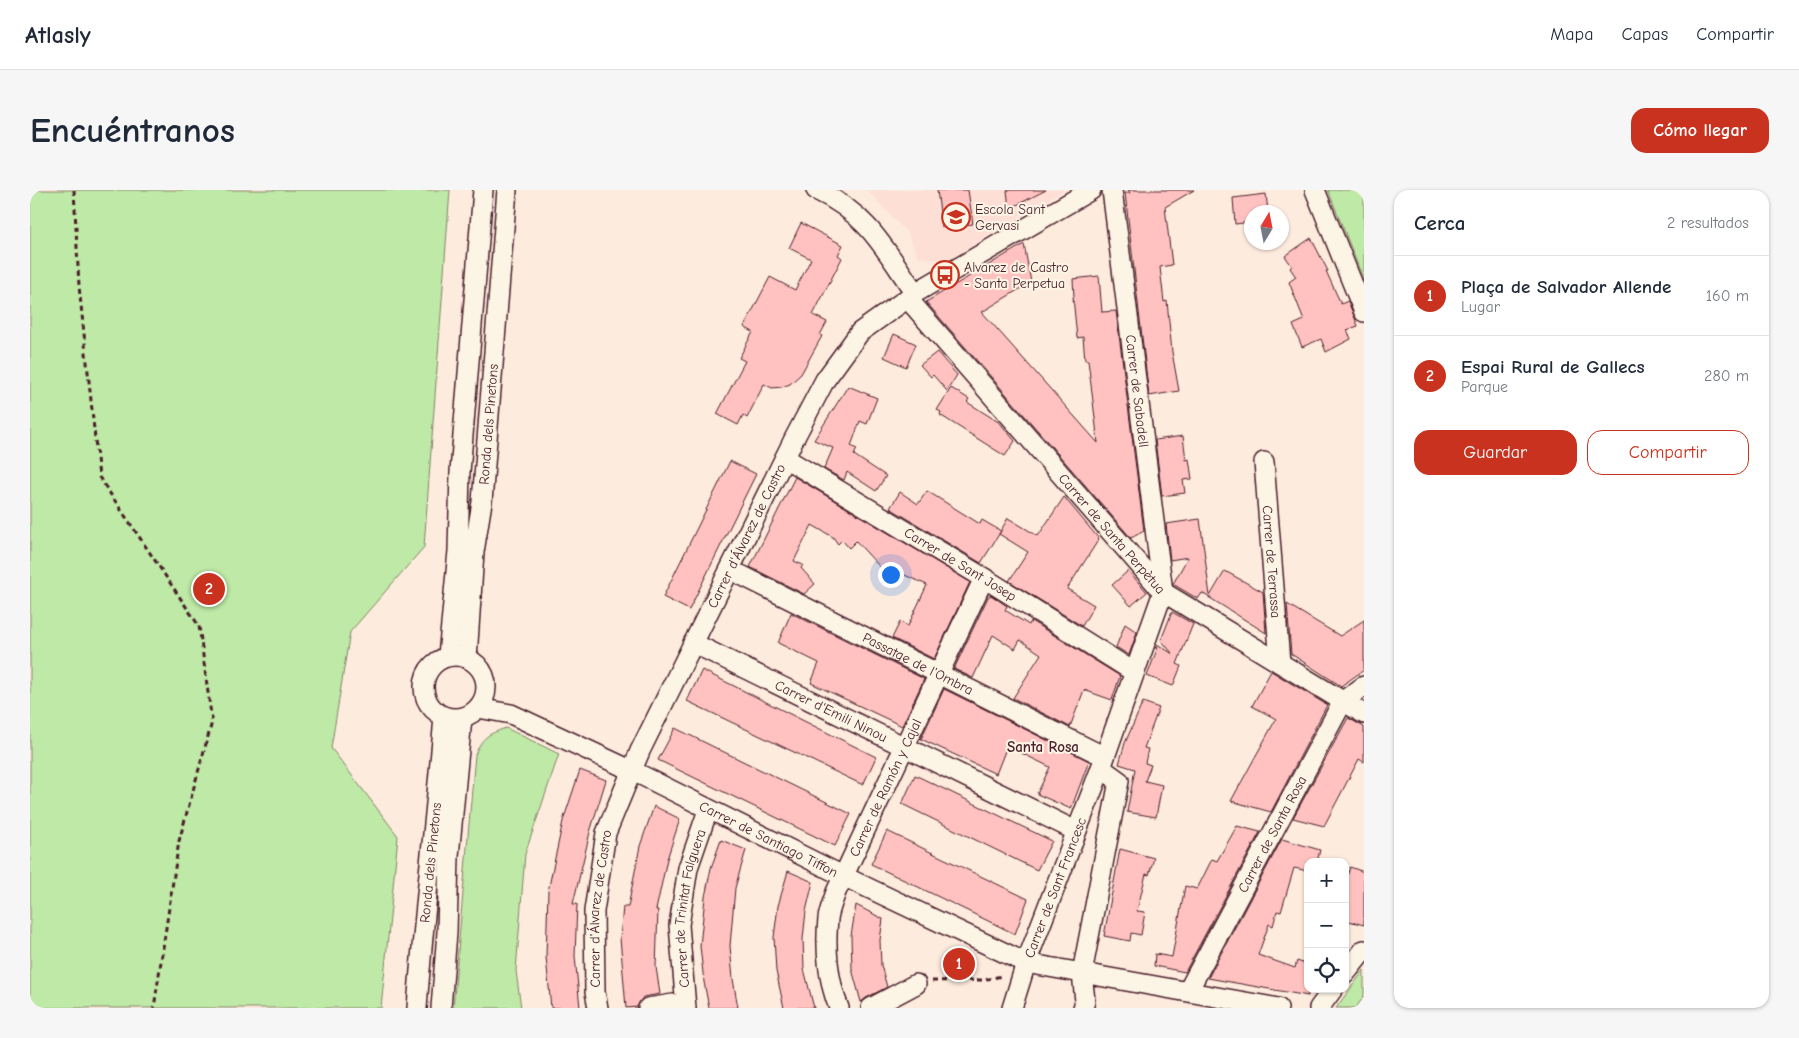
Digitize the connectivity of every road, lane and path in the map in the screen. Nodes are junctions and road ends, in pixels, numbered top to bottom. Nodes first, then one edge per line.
1 (74, 190) edge
2 (483, 190) edge
3 (508, 190) edge
4 (816, 190) edge
5 (1091, 190) edge
6 (1112, 190) edge
7 (1315, 190) edge
8 (911, 296) junction
9 (1364, 312) edge
10 (785, 458) junction
11 (1264, 462) dead end
12 (741, 576) dead end
13 (984, 578) junction
14 (1162, 592) junction
15 (693, 643) junction
16 (457, 657) junction
17 (1280, 663) junction
18 (1134, 672) junction
19 (938, 674) junction
20 (485, 678) junction
21 (1364, 686) edge
22 (1343, 701) junction
23 (461, 714) junction
24 (511, 714) junction
25 (1364, 714) edge
26 (904, 746) junction
27 (1098, 760) junction
28 (632, 771) junction
29 (708, 810) junction
30 (1076, 831) junction
31 (843, 876) junction
32 (1364, 950) edge
33 (1026, 963) junction
34 (1349, 969) edge
35 (1082, 973) junction
36 (1002, 976) dead end
37 (916, 984) joint
38 (1188, 992) junction
39 (1331, 993) edge
40 (679, 1006) edge
41 (154, 1008) edge
42 (417, 1008) edge
43 (441, 1008) edge
44 (598, 1008) edge
45 (648, 1008) edge
46 (839, 1008) edge
47 (871, 1008) edge
48 (1012, 1008) edge
49 (1084, 1008) edge
50 (1278, 1008) edge
51 (1319, 1008) edge

1 - 41 path
2 - 16 street, Ronda dels Pinetons
3 - 16 street, Ronda dels Pinetons
4 - 8 street, Carrer de Santa Perpètua
5 - 8 street, Carrer d'Álvarez de Castro
6 - 14 street, Carrer de Sabadell
7 - 9 street
8 - 10 street, Carrer d'Álvarez de Castro
8 - 14 street, Carrer de Santa Perpètua
10 - 13 street, Carrer de Sant Josep
10 - 15 street, Carrer d'Álvarez de Castro
11 - 17 street, Carrer de Terrassa
12 - 19 street, Passatge de l'Ombra
13 - 18 street, Carrer de Sant Josep
13 - 19 street, Carrer de Ramón y Cajal
14 - 17 street, Carrer de Santa Perpètua
14 - 18 street, Carrer de Sant Francesc
15 - 26 street, Carrer d'Emili Ninou
15 - 28 street, Carrer d'Álvarez de Castro
16 - 20 street
16 - 23 street
17 - 22 street, Carrer de Santa Perpètua
18 - 27 street, Carrer de Sant Francesc
19 - 26 street, Carrer de Ramón y Cajal
19 - 27 street, Passatge de l'Ombra
20 - 23 street
20 - 24 street, Carrer de Santiago Tiffon
21 - 22 street, Carrer de Santa Rosa
22 - 25 street, Carrer de Santa Perpètua
22 - 38 street, Carrer de Santa Rosa
23 - 24 street, Carrer de Santiago Tiffon
23 - 42 street, Ronda dels Pinetons
23 - 43 street, Ronda dels Pinetons
24 - 28 street, Carrer de Santiago Tiffon
26 - 30 street, Carrer d'Emili Ninou
26 - 31 street, Carrer de Ramón y Cajal
27 - 30 street, Carrer de Sant Francesc
27 - 35 street
28 - 29 street, Carrer de Santiago Tiffon
28 - 44 street, Carrer d'Álvarez de Castro
29 - 31 street, Carrer de Santiago Tiffon
29 - 40 street, Carrer de Trinitat Falguera
30 - 33 street, Carrer de Sant Francesc
31 - 33 street, Carrer de Santiago Tiffon
31 - 46 street, Carrer de Ramón y Cajal
32 - 34 street
33 - 35 street, Carrer de Santiago Tiffon
33 - 48 street, Carrer de Sant Francesc
35 - 38 street, Carrer de Santiago Tiffon
35 - 49 street
36 - 37 path
37 - 47 street
38 - 50 street, Carrer de Santiago Tiffon
39 - 51 street
40 - 45 street

